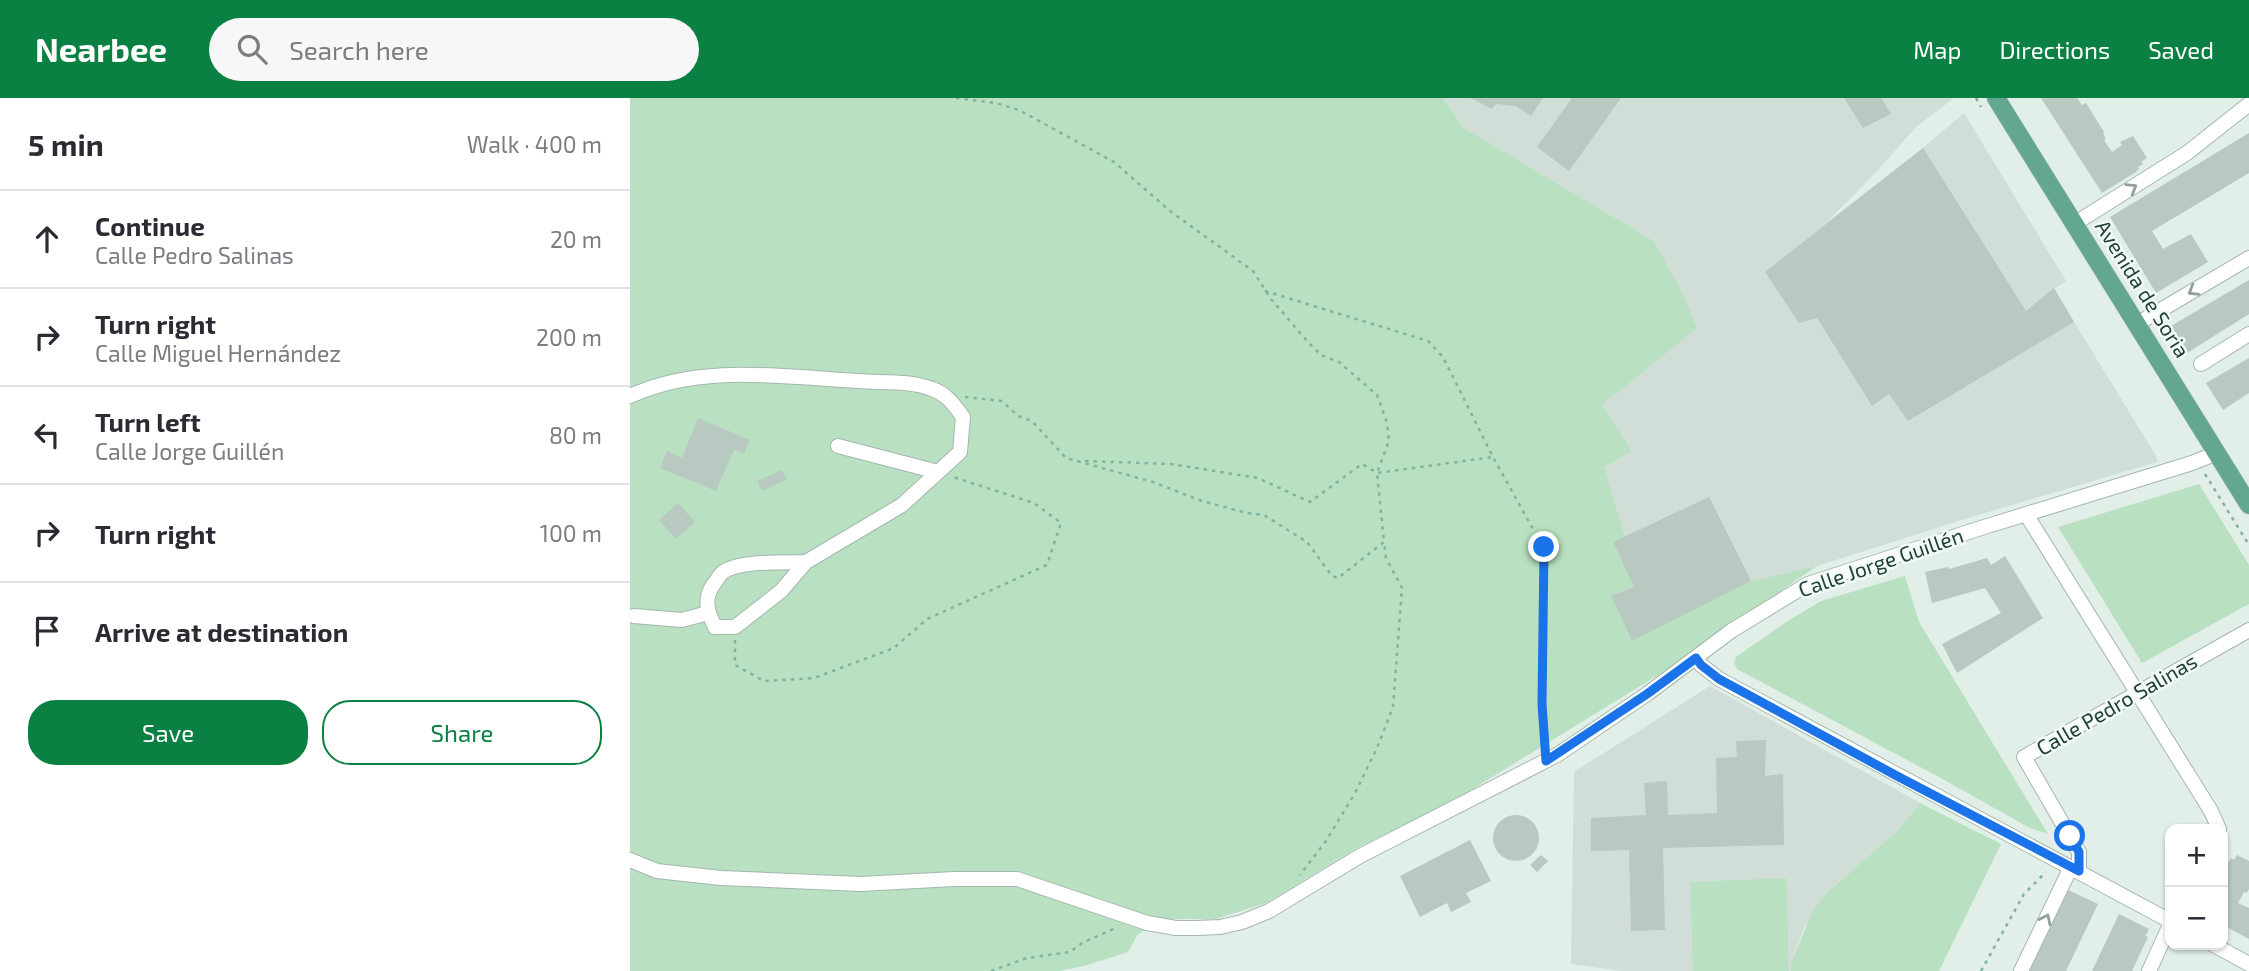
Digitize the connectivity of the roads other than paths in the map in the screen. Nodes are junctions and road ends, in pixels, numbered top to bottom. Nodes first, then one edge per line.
1 (1996, 98) edge
2 (2249, 104) edge
3 (2074, 224) junction
4 (2249, 258) edge
5 (2137, 324) junction
6 (2249, 334) edge
7 (2201, 364) dead end
8 (630, 396) edge
9 (838, 446) dead end
10 (2217, 453) junction
11 (938, 472) junction
12 (2249, 505) edge
13 (2026, 514) junction
14 (806, 562) junction
15 (708, 613) junction
16 (634, 616) dead end
17 (2249, 630) edge
18 (1696, 658) junction
19 (2136, 692) junction
20 (2217, 824) edge
21 (630, 860) edge
22 (2070, 866) junction
23 (2165, 920) edge
24 (2165, 934) edge
25 (2223, 950) edge
26 (2249, 964) edge
27 (2021, 971) edge
28 (2149, 971) edge

1 - 3 main road, Avenida de Soria
3 -> 2 street
3 - 5 main road, Avenida de Soria
4 -> 5 street
5 - 10 main road, Avenida de Soria
6 - 7 street
8 - 11 street
9 - 11 street
10 - 12 main road, Avenida de Soria
10 - 13 street, Calle Jorge Guillén
11 - 14 street
13 - 18 street, Calle Jorge Guillén
13 - 19 street
14 - 15 street
14 - 15 street
15 - 16 street
17 - 19 street, Calle Pedro Salinas
18 - 21 street, Calle Jorge Guillén
18 - 22 street
19 - 20 street
19 - 22 street, Calle Pedro Salinas
22 - 23 street
27 -> 22 street
24 - 28 street
25 - 26 street

